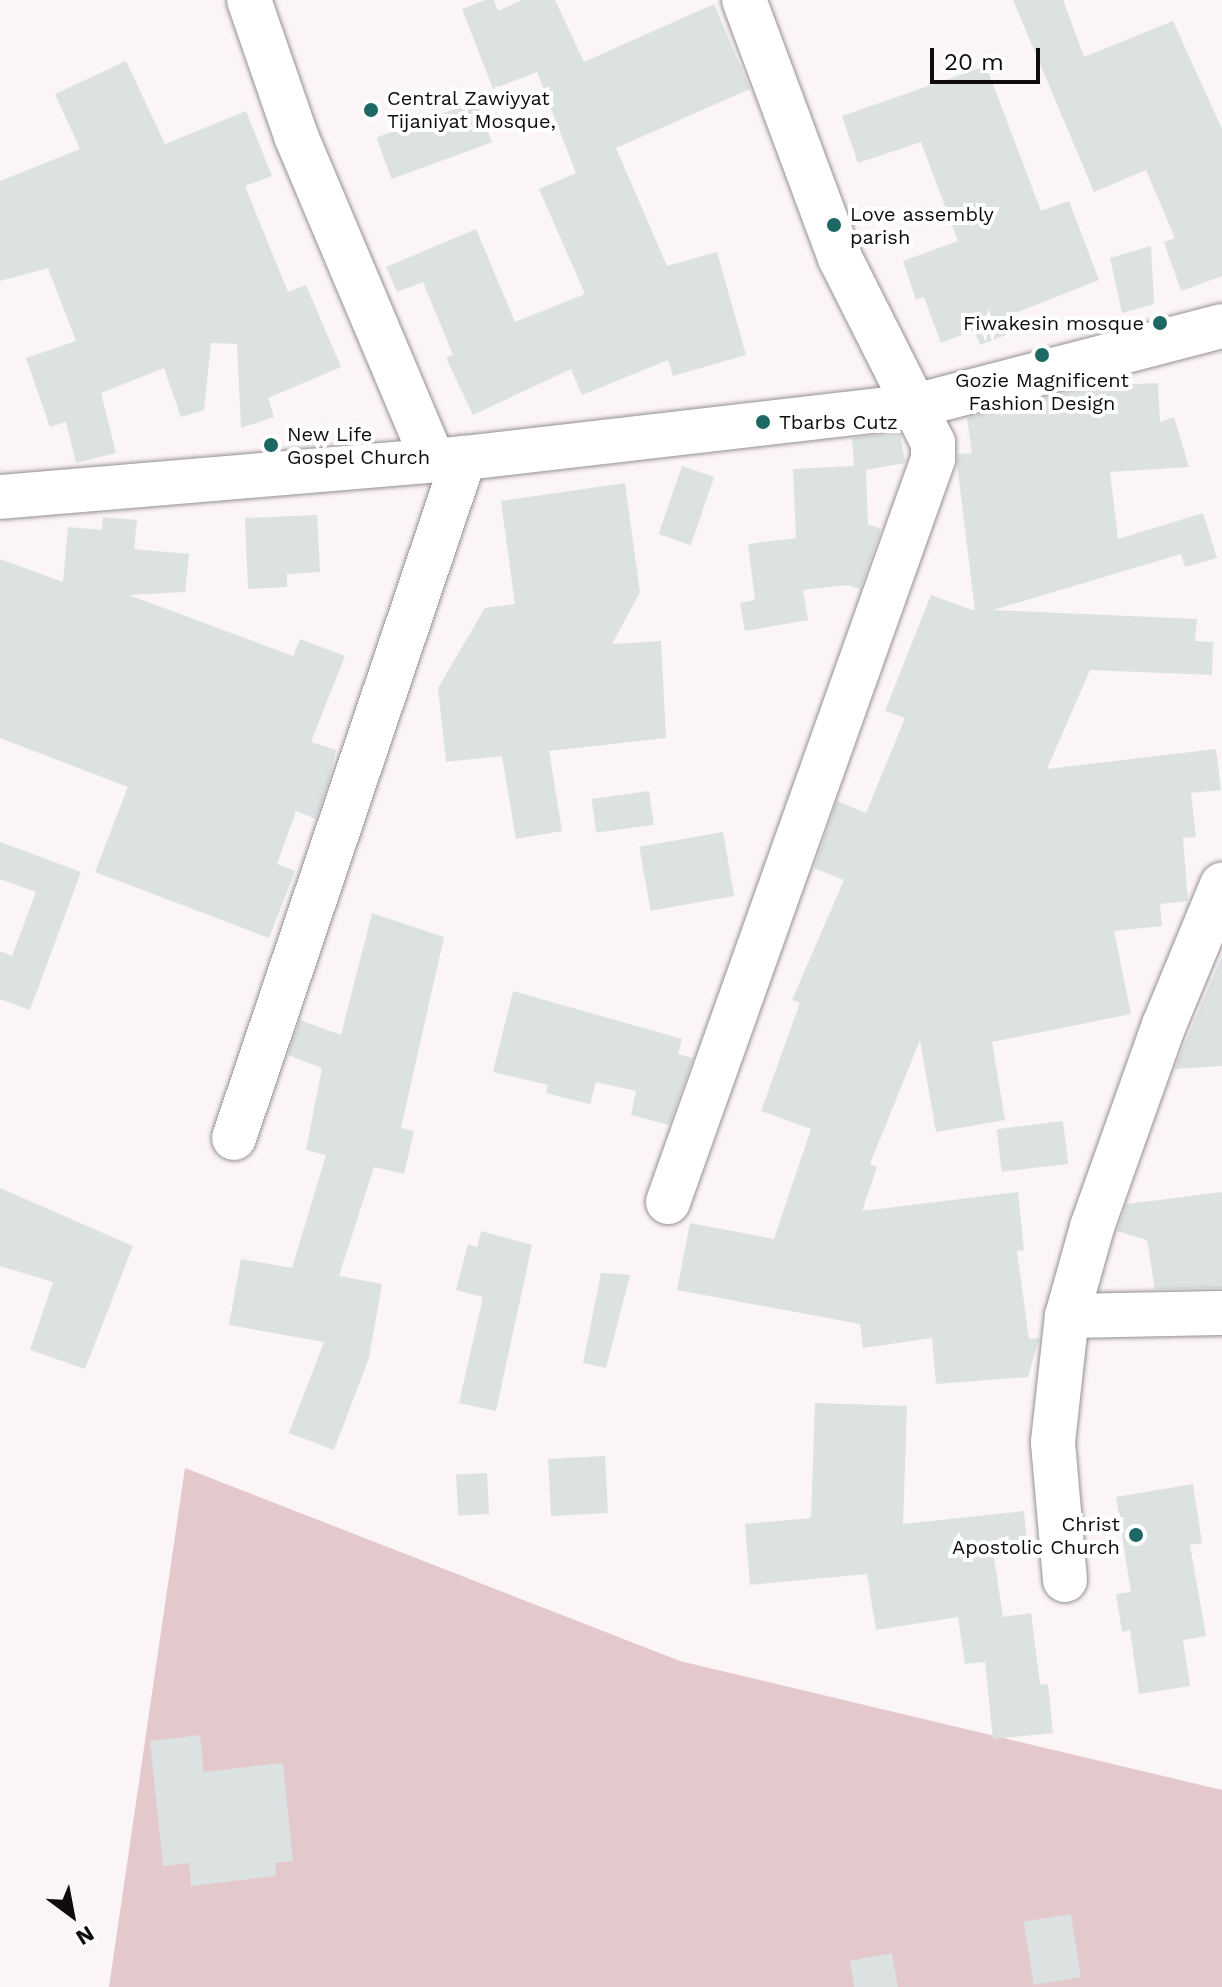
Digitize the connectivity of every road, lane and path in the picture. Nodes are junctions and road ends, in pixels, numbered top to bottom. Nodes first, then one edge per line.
1 (249, 0) edge
2 (744, 0) edge
3 (1222, 326) edge
4 (915, 406) junction
5 (449, 459) junction
6 (0, 497) edge
7 (1222, 885) edge
8 (234, 1138) dead end
9 (668, 1202) dead end
10 (1222, 1313) edge
11 (1067, 1316) junction
12 (1065, 1580) dead end

1 - 5 street
2 - 4 street
3 - 4 street
4 - 5 street
4 - 9 street
5 - 6 street
5 - 8 street
7 - 11 street
10 - 11 street
11 - 12 street

